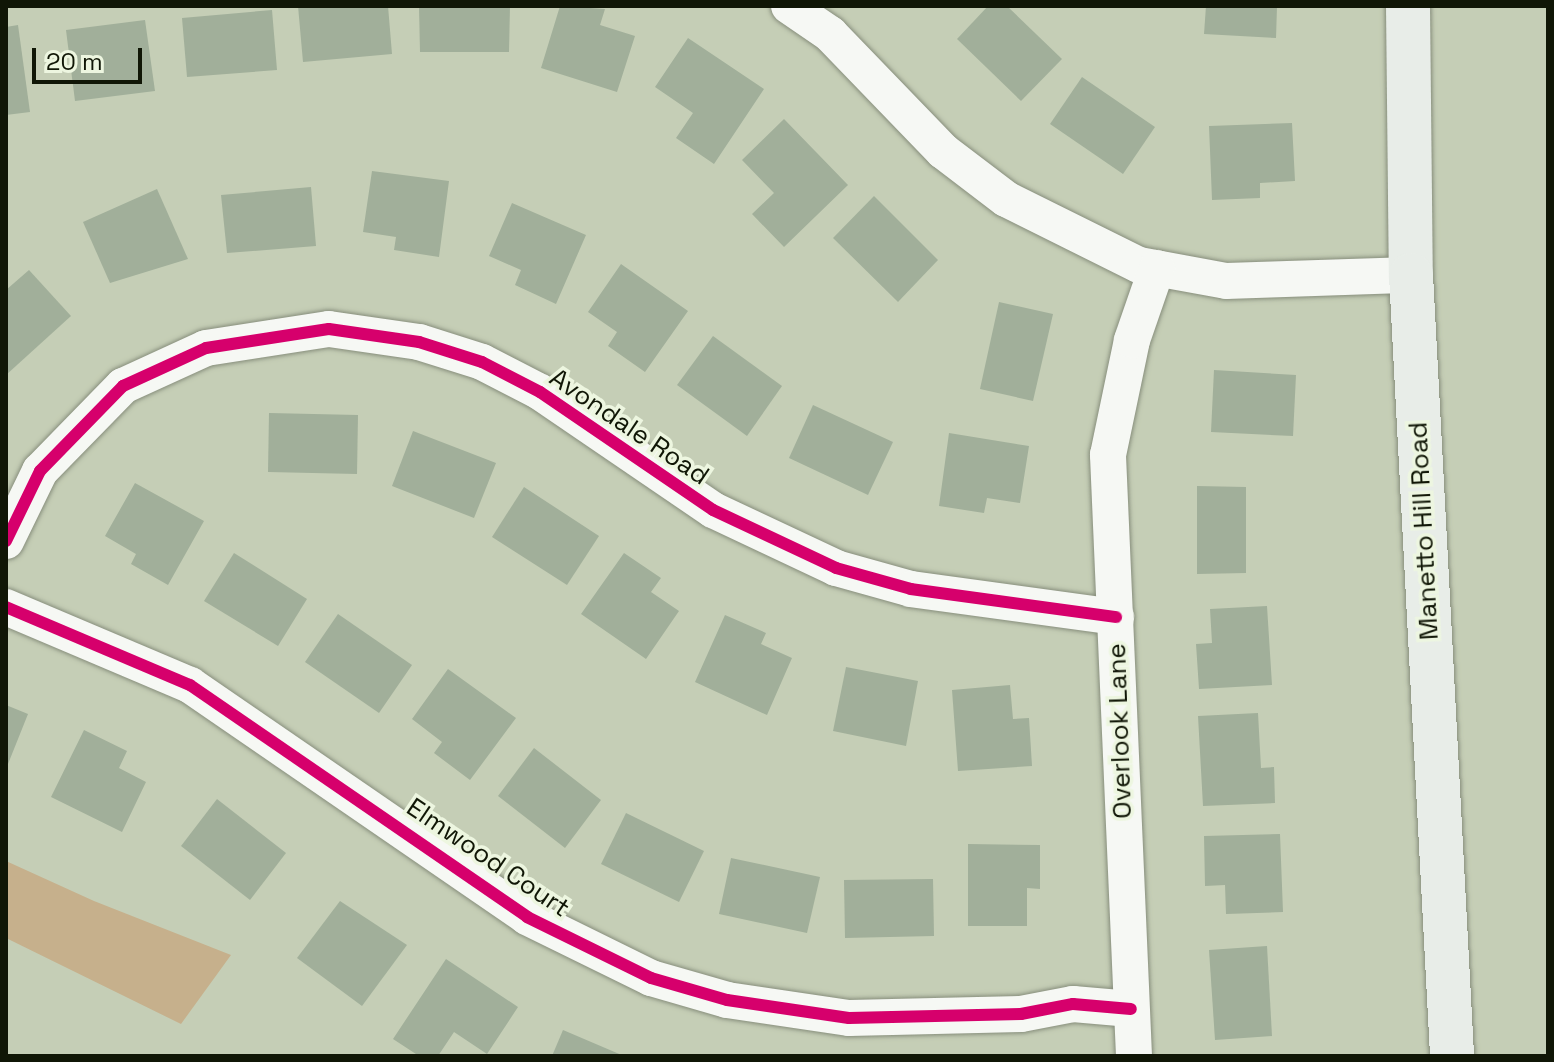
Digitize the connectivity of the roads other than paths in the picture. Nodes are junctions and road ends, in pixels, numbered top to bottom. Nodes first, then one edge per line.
1 (789, 6) edge
2 (1408, 6) edge
3 (1157, 268) junction
4 (1411, 275) junction
5 (6, 541) edge
6 (6, 607) edge
7 (1116, 617) junction
8 (1131, 1009) junction
9 (1134, 1056) edge
10 (1452, 1056) edge

1 - 3 street
2 - 4 main road, Manetto Hill Road
3 - 4 street
3 - 7 street, Overlook Lane
4 - 10 main road, Manetto Hill Road
5 - 7 street, Avondale Road
6 - 8 street, Elmwood Court
7 - 8 street, Overlook Lane
8 - 9 street, Overlook Lane

